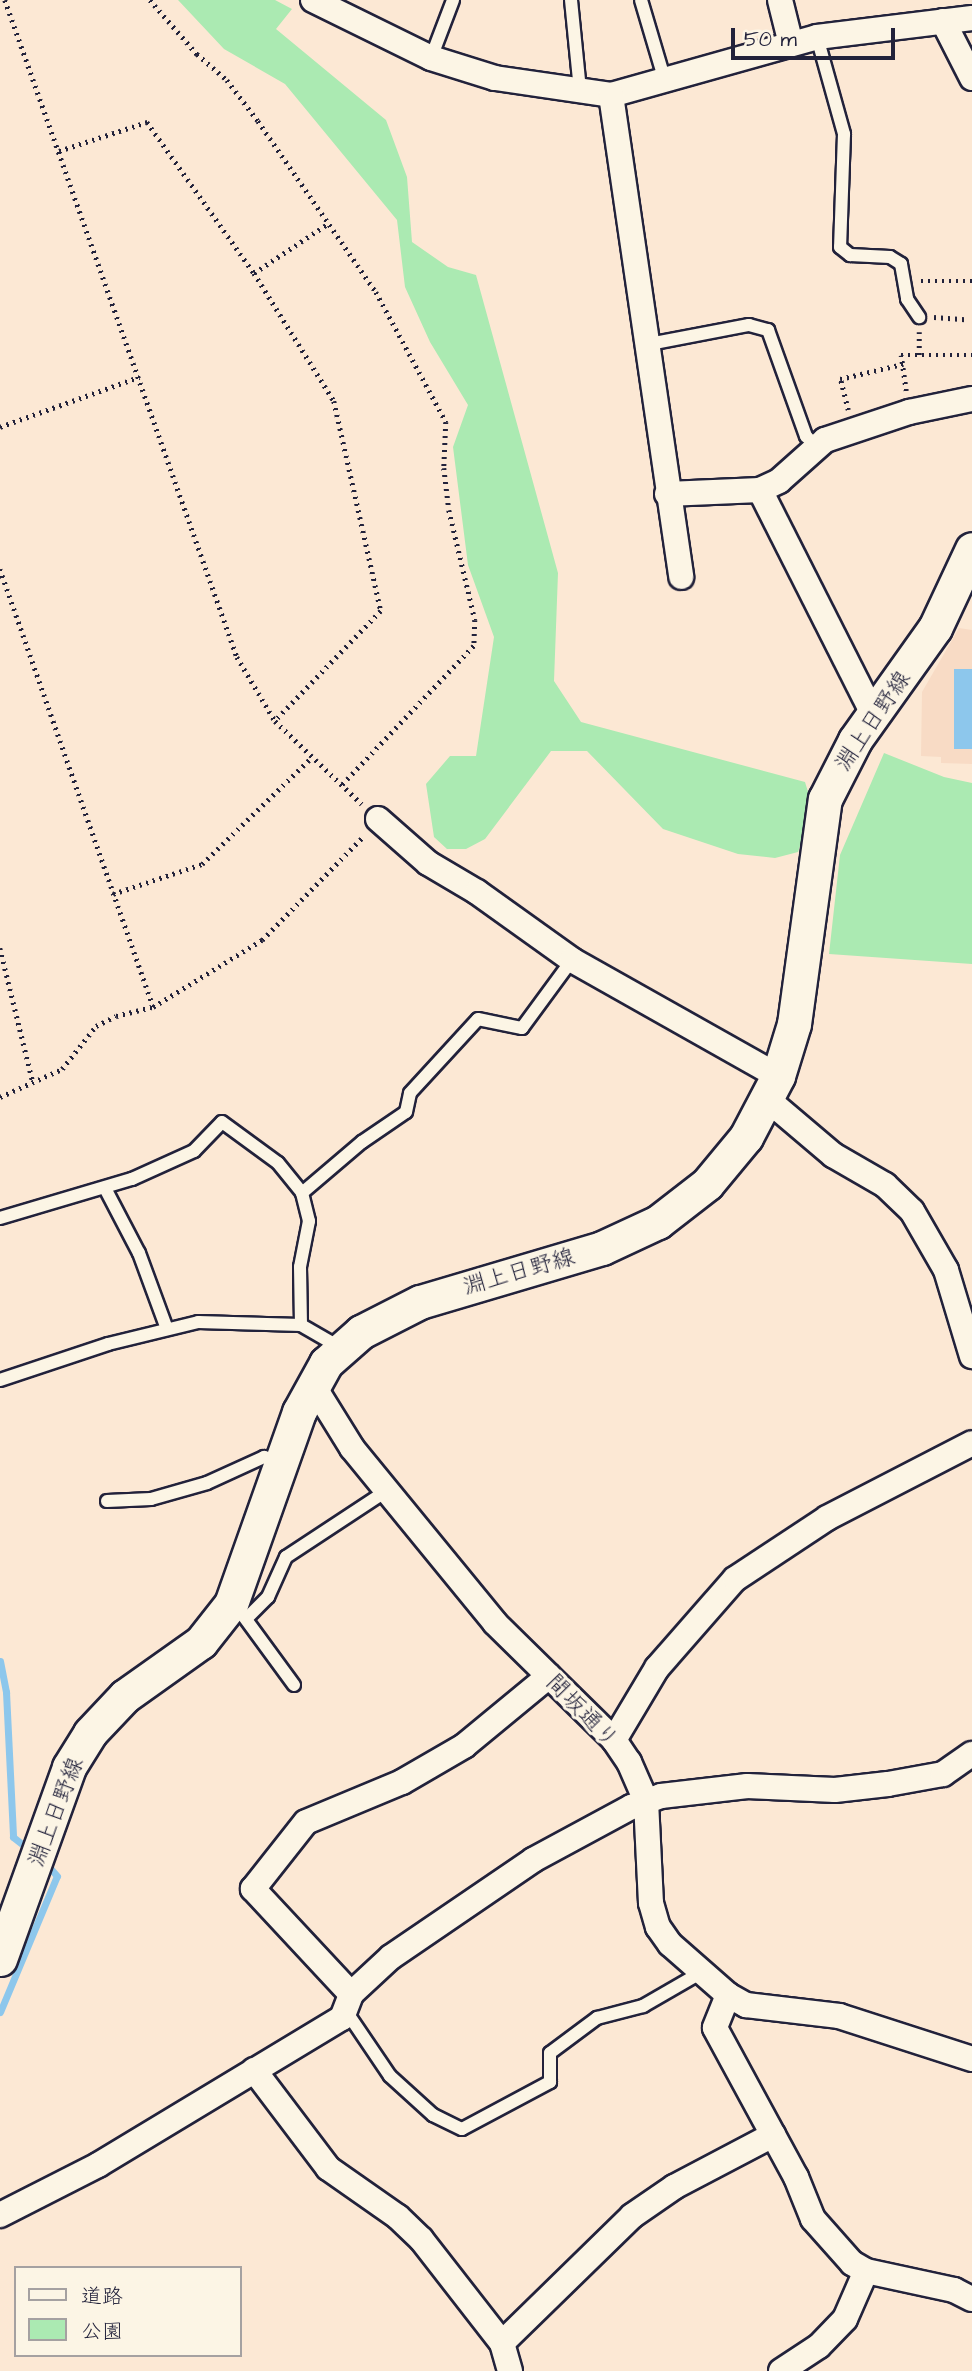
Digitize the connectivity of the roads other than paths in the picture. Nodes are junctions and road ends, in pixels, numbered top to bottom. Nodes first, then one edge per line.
1 (313, 0) edge
2 (453, 0) edge
3 (571, 0) edge
4 (640, 0) edge
5 (780, 0) edge
6 (972, 18) edge
7 (943, 21) junction
8 (817, 37) junction
9 (791, 44) junction
10 (431, 58) junction
11 (972, 78) edge
12 (665, 81) junction
13 (580, 90) junction
14 (611, 95) junction
15 (919, 317) road end
16 (644, 345) junction
17 (972, 399) edge
18 (817, 448) junction
19 (760, 490) junction
20 (667, 494) junction
21 (972, 549) edge
22 (681, 577) dead end
23 (873, 713) junction
24 (378, 819) road end
25 (572, 960) junction
26 (772, 1088) junction
27 (106, 1189) junction
28 (302, 1193) junction
29 (0, 1218) edge
30 (965, 1303) edge
31 (301, 1325) junction
32 (167, 1329) junction
33 (341, 1348) junction
34 (972, 1356) edge
35 (0, 1380) edge
36 (313, 1385) junction
37 (972, 1443) edge
38 (282, 1461) junction
39 (386, 1491) junction
40 (107, 1502) dead end
41 (239, 1611) junction
42 (549, 1676) junction
43 (294, 1685) dead end
44 (614, 1740) junction
45 (972, 1754) edge
46 (646, 1801) junction
47 (0, 1959) edge
48 (702, 1972) junction
49 (728, 1995) junction
50 (349, 2003) junction
51 (972, 2059) edge
52 (254, 2070) junction
53 (773, 2134) junction
54 (0, 2215) edge
55 (866, 2272) junction
56 (972, 2299) edge
57 (502, 2343) junction
58 (510, 2371) edge
59 (781, 2371) edge

1 - 10 street
2 - 10 lane
3 - 13 lane
4 - 12 lane
5 - 9 street
6 - 7 street
7 - 8 street
7 - 11 street
8 - 9 street
8 - 15 lane
9 - 12 street
10 - 13 street
12 - 14 street
13 - 14 street
14 - 16 street
16 - 18 lane
16 - 20 street
17 - 18 street
18 - 19 street
19 - 20 street
19 - 23 street
20 - 22 street
21 - 23 main road, 淵上日野線
23 - 26 main road, 淵上日野線
24 - 25 street
25 - 26 street
25 - 28 lane
26 - 30 street
26 - 33 main road, 淵上日野線
27 - 28 lane
27 - 29 lane
27 - 32 lane
28 - 31 lane
30 - 34 street
31 - 32 lane
31 - 33 lane
32 - 35 lane
33 - 36 main road, 淵上日野線
36 - 38 main road, 淵上日野線
36 - 39 street, 間坂通り
37 - 44 street
38 - 40 lane
38 - 41 main road, 淵上日野線
39 - 41 lane
39 - 42 street, 間坂通り
41 - 43 lane
41 - 47 main road, 淵上日野線
42 - 44 street, 間坂通り
42 - 50 street
44 - 46 street, 間坂通り
45 - 46 street
46 - 48 street, 間坂通り
46 - 50 street
48 - 49 street, 間坂通り
48 - 50 lane
49 - 51 street, 間坂通り
49 - 53 street
50 - 52 street
52 - 54 street
52 - 57 street
53 - 55 street
53 - 57 street
55 - 56 street
55 - 59 street
57 - 58 street

